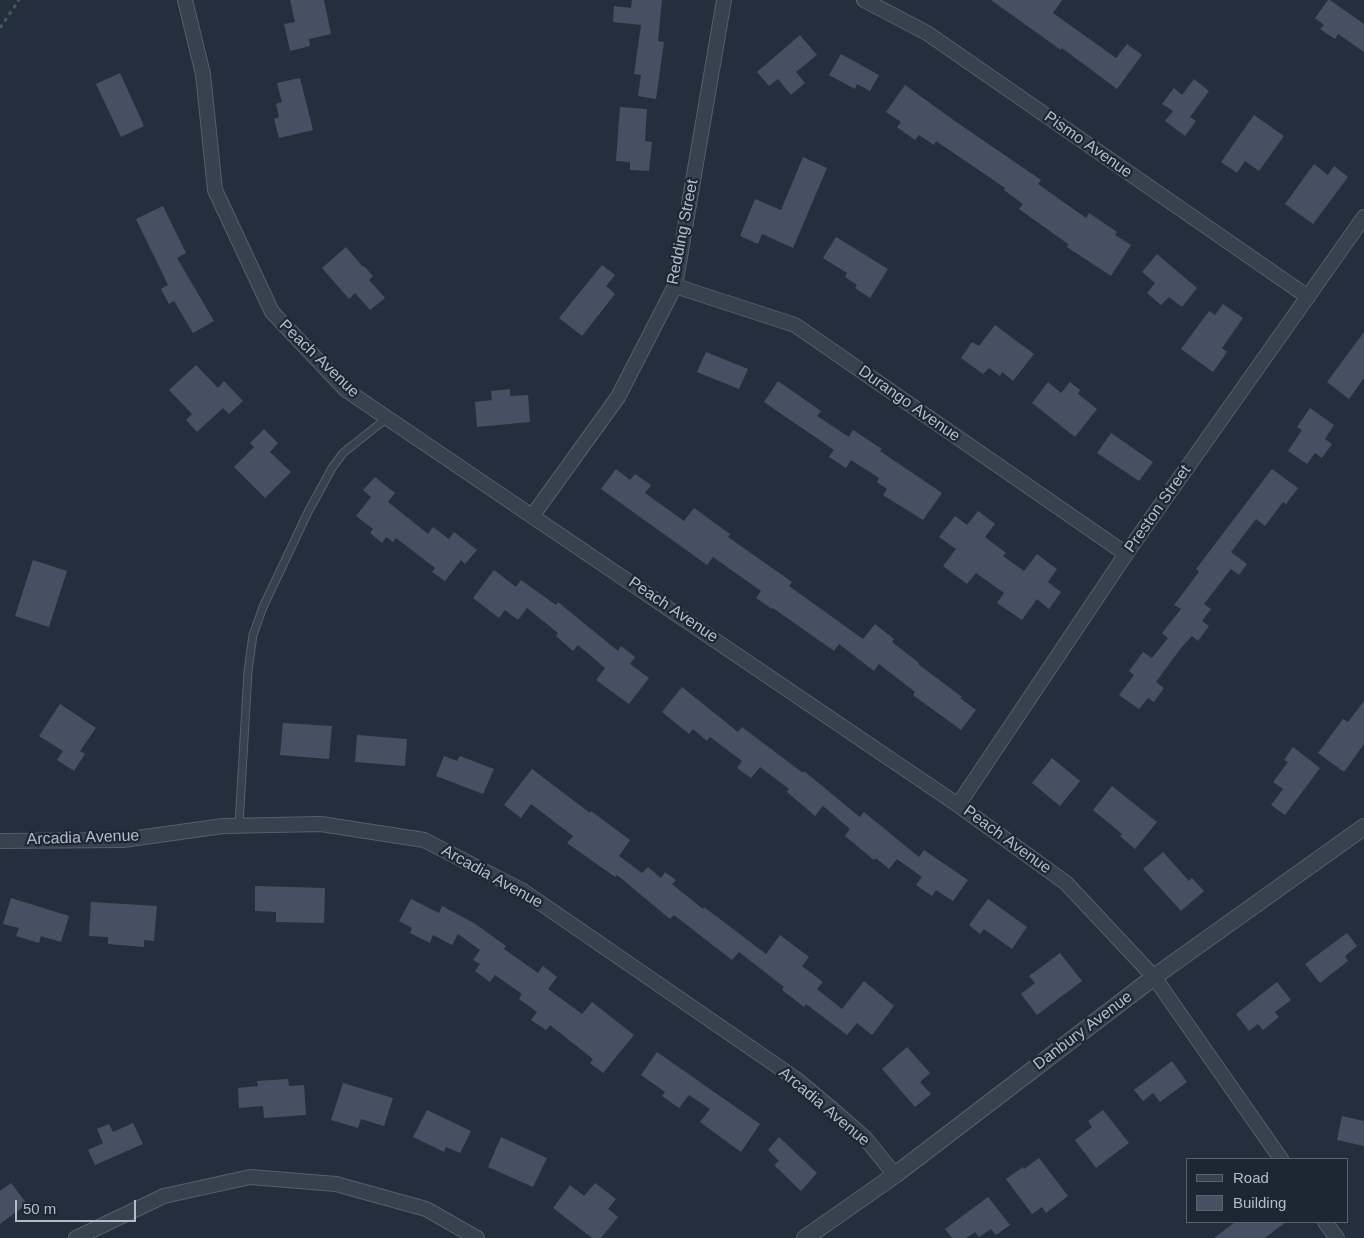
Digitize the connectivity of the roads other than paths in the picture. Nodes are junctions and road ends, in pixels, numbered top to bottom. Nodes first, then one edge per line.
1 (185, 0) edge
2 (724, 0) edge
3 (864, 0) edge
4 (1364, 217) edge
5 (675, 286) junction
6 (1308, 297) junction
7 (387, 417) junction
8 (533, 515) junction
9 (1126, 554) junction
10 (958, 805) junction
11 (239, 825) junction
12 (1364, 827) edge
13 (0, 841) edge
14 (1154, 977) junction
15 (1281, 1158) edge
16 (895, 1175) junction
17 (1326, 1223) edge
18 (76, 1238) edge
19 (477, 1238) edge
20 (805, 1238) edge
21 (1337, 1238) edge

1 - 7 street, Peach Avenue
2 - 5 street, Redding Street
3 - 6 street, Pismo Avenue
4 - 6 street, Preston Street
5 - 8 street, Redding Street
5 - 9 street, Durango Avenue
6 - 9 street, Preston Street
7 - 8 street, Peach Avenue
7 - 11 lane
8 - 10 street, Peach Avenue
9 - 10 street, Preston Street
10 - 14 street, Peach Avenue
11 - 13 street, Arcadia Avenue
11 - 16 street, Arcadia Avenue
12 - 14 street, Danbury Avenue
14 - 15 street, Peach Avenue
14 - 16 street, Danbury Avenue
16 - 20 street, Danbury Avenue
17 - 21 street
18 - 19 street

